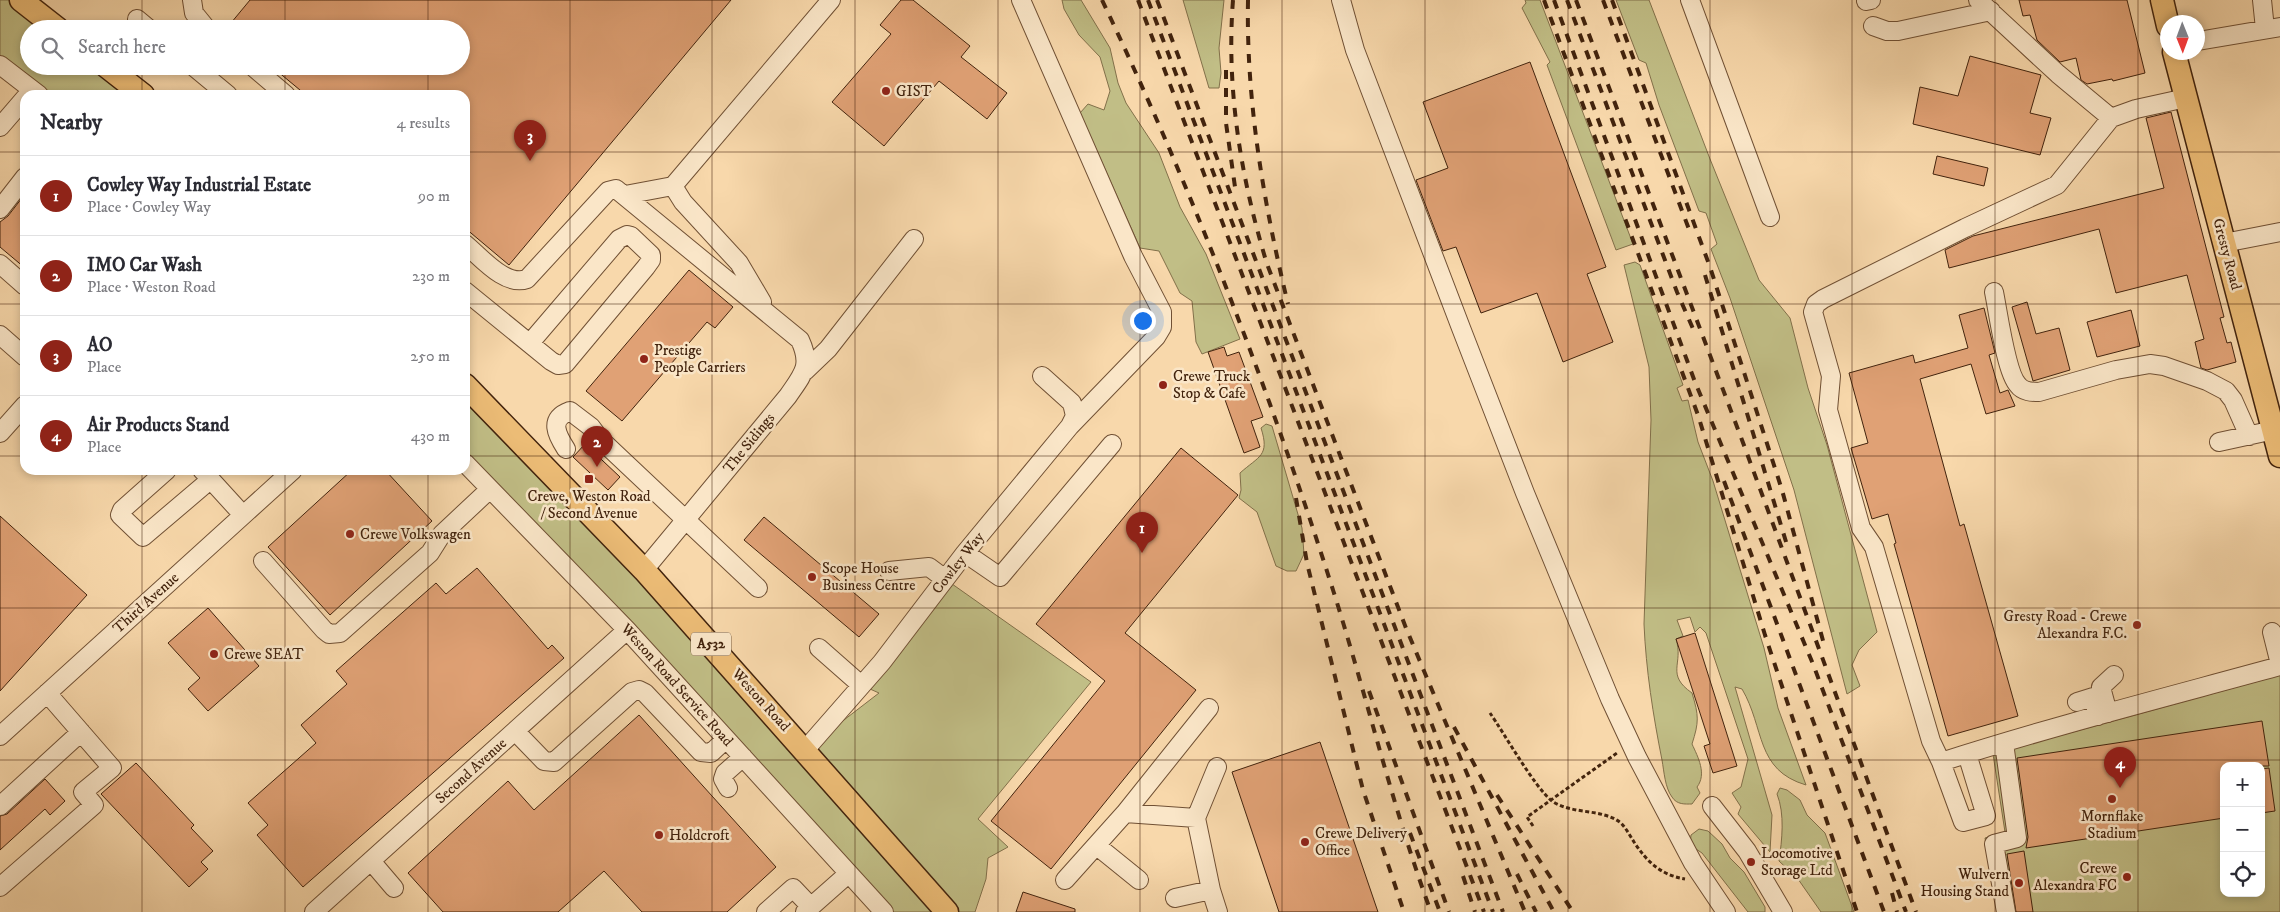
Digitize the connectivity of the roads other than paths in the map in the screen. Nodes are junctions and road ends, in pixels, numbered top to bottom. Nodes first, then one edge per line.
1 (21, 0) edge
2 (192, 0) edge
3 (831, 0) edge
4 (1021, 0) edge
5 (1340, 0) edge
6 (1690, 0) edge
7 (2162, 0) edge
8 (2262, 0) edge
9 (1985, 5) edge
10 (2165, 15) edge
11 (47, 20) edge
12 (199, 20) edge
13 (1872, 26) dead end
14 (2272, 28) edge
15 (2205, 40) edge
16 (2176, 60) edge
17 (0, 65) edge
18 (117, 75) edge
19 (204, 75) edge
20 (263, 75) edge
21 (27, 90) edge
22 (137, 90) edge
23 (222, 90) edge
24 (280, 90) edge
25 (2186, 98) junction
26 (20, 106) edge
27 (2111, 118) junction
28 (0, 127) edge
29 (20, 183) edge
30 (673, 186) junction
31 (625, 195) junction
32 (0, 209) edge
33 (1770, 217) dead end
34 (2280, 232) edge
35 (914, 239) dead end
36 (2224, 243) junction
37 (470, 248) edge
38 (0, 264) edge
39 (20, 282) edge
40 (1994, 292) dead end
41 (470, 296) edge
42 (769, 313) junction
43 (0, 335) edge
44 (530, 343) junction
45 (20, 353) edge
46 (805, 371) junction
47 (1042, 376) dead end
48 (470, 390) edge
49 (2273, 397) edge
50 (20, 410) edge
51 (1070, 426) junction
52 (2274, 430) junction
53 (0, 432) edge
54 (2249, 436) junction
55 (2219, 442) dead end
56 (1112, 444) dead end
57 (566, 449) dead end
58 (2280, 456) edge
59 (470, 468) edge
60 (161, 475) edge
61 (206, 475) edge
62 (288, 475) edge
63 (490, 489) junction
64 (243, 516) junction
65 (685, 521) junction
66 (964, 553) junction
67 (264, 561) dead end
68 (644, 570) junction
69 (890, 571) dead end
70 (944, 579) junction
71 (758, 588) dead end
72 (627, 630) junction
73 (2272, 632) dead end
74 (819, 648) dead end
75 (2280, 665) edge
76 (2114, 675) dead end
77 (861, 685) junction
78 (47, 693) junction
79 (2077, 702) dead end
80 (1209, 708) dead end
81 (2103, 715) junction
82 (515, 731) junction
83 (81, 732) junction
84 (0, 736) edge
85 (726, 739) junction
86 (2004, 743) junction
87 (806, 750) junction
88 (1967, 754) junction
89 (743, 757) junction
90 (1941, 762) junction
91 (1218, 767) dead end
92 (728, 788) dead end
93 (0, 806) edge
94 (1712, 806) dead end
95 (1125, 813) junction
96 (1196, 818) junction
97 (1097, 846) junction
98 (371, 861) junction
99 (848, 874) junction
100 (1065, 880) dead end
101 (1139, 880) dead end
102 (0, 887) edge
103 (394, 888) dead end
104 (1211, 890) junction
105 (1175, 898) dead end
106 (325, 909) edge
107 (808, 910) edge
108 (766, 912) edge
109 (884, 912) edge
110 (947, 912) edge
111 (1218, 912) edge
112 (1726, 912) edge
113 (1784, 912) edge
114 (2006, 912) edge

1 - 11 main road
2 - 12 street
3 - 30 street
4 - 51 street, Cowley Way
5 - 112 street
6 - 33 street
7 - 10 main road
8 - 14 street
9 - 13 street
9 - 27 street
14 - 15 street
16 - 25 main road, Gresty Road
17 - 21 street
18 - 22 main road
19 - 23 street
20 - 24 street
25 - 27 street
25 - 36 main road, Gresty Road
26 - 28 street
27 - 90 street
29 - 32 street
30 - 31 street
30 - 42 street
31 - 37 street
31 - 42 street
34 - 36 street
35 - 46 street, The Sidings
36 - 49 main road, Gresty Road
38 - 39 street
40 - 54 street
41 - 44 street
42 - 46 street
43 - 45 street
44 - 44 street
46 - 65 street, The Sidings
47 - 51 street
48 - 68 main road, Weston Road / A532
49 - 52 main road, Gresty Road
50 - 53 street
51 - 66 street, Cowley Way
52 - 54 street
52 - 58 main road, Gresty Road
54 - 55 street
56 - 66 street
57 - 65 street
59 - 63 street, Weston Road Service Road
60 - 61 street
61 - 64 street
62 - 64 street, Third Avenue
63 - 67 street
63 - 72 street, Weston Road Service Road
64 - 78 street, Third Avenue
65 - 68 street, The Sidings
65 - 71 street
66 - 70 street, Cowley Way
68 - 87 main road, Weston Road / A532
69 - 70 street
70 - 77 street, Cowley Way
72 - 82 street, Second Avenue
72 - 85 street, Weston Road Service Road
73 - 75 street
74 - 77 street
75 - 81 street
76 - 81 street
77 - 87 street, Cowley Way
78 - 83 street
78 - 84 street, Third Avenue
79 - 81 street
80 - 95 street
81 - 86 street
82 - 85 street
82 - 98 street, Second Avenue
83 - 93 street
83 - 102 street
85 - 89 street, Weston Road Service Road
86 - 88 street
86 - 114 street
87 - 110 main road, Weston Road / A532
88 - 90 street
88 - 90 street
89 - 92 street
89 - 99 street, Weston Road Service Road
91 - 96 street
94 - 113 street
95 - 96 street
95 - 97 street
96 - 104 street
97 - 100 street
97 - 101 street
98 - 103 street
98 - 106 street, Second Avenue
99 - 107 street
99 - 109 street, Weston Road Service Road
104 - 105 street
104 - 111 street
107 - 108 street

